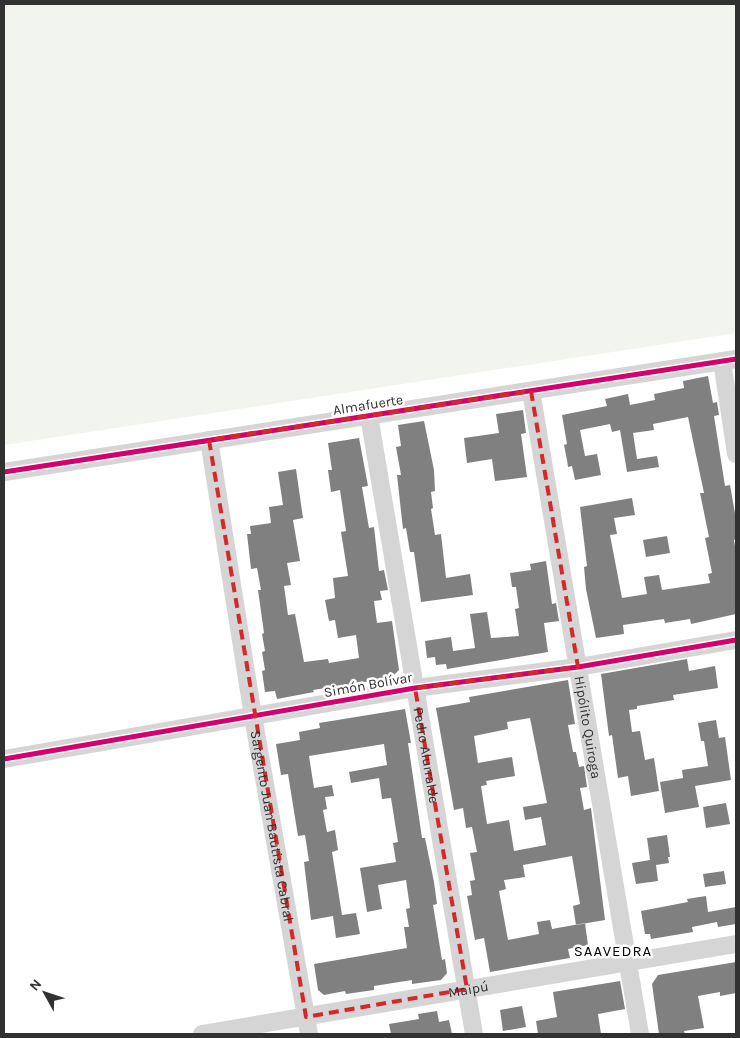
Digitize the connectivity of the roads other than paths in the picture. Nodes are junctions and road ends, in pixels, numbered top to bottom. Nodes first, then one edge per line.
1 (729, 360) edge
2 (530, 391) junction
3 (369, 416) junction
4 (210, 440) junction
5 (736, 454) edge
6 (4, 472) edge
7 (736, 640) edge
8 (578, 667) junction
9 (415, 688) junction
10 (253, 716) junction
11 (4, 759) edge
12 (736, 944) edge
13 (628, 962) junction
14 (467, 989) junction
15 (306, 1016) junction
16 (202, 1034) edge
17 (309, 1034) edge
18 (474, 1034) edge
19 (640, 1034) edge

1 - 2 street, Almafuerte
1 - 5 street
2 - 3 street, Almafuerte
2 - 8 street, Hipólito Quiroga
3 - 4 street, Almafuerte
3 - 9 street, Pedro Alurralde
4 - 6 street, Almafuerte
4 - 10 street, Sargento Juan Bautista Cabral
7 - 8 street, Simón Bolívar
8 - 9 street, Simón Bolívar
8 - 13 street, Hipólito Quiroga
9 - 10 street, Simón Bolívar
9 - 14 street, Pedro Alurralde
10 - 11 street, Simón Bolívar
10 - 15 street, Sargento Juan Bautista Cabral
12 - 13 street, Maipú
13 - 14 street, Maipú
13 - 19 street, Hipólito Quiroga
14 - 15 street, Maipú
14 - 18 street, Pedro Alurralde
15 - 16 street, Maipú
15 - 17 street, Sargento Juan Bautista Cabral

